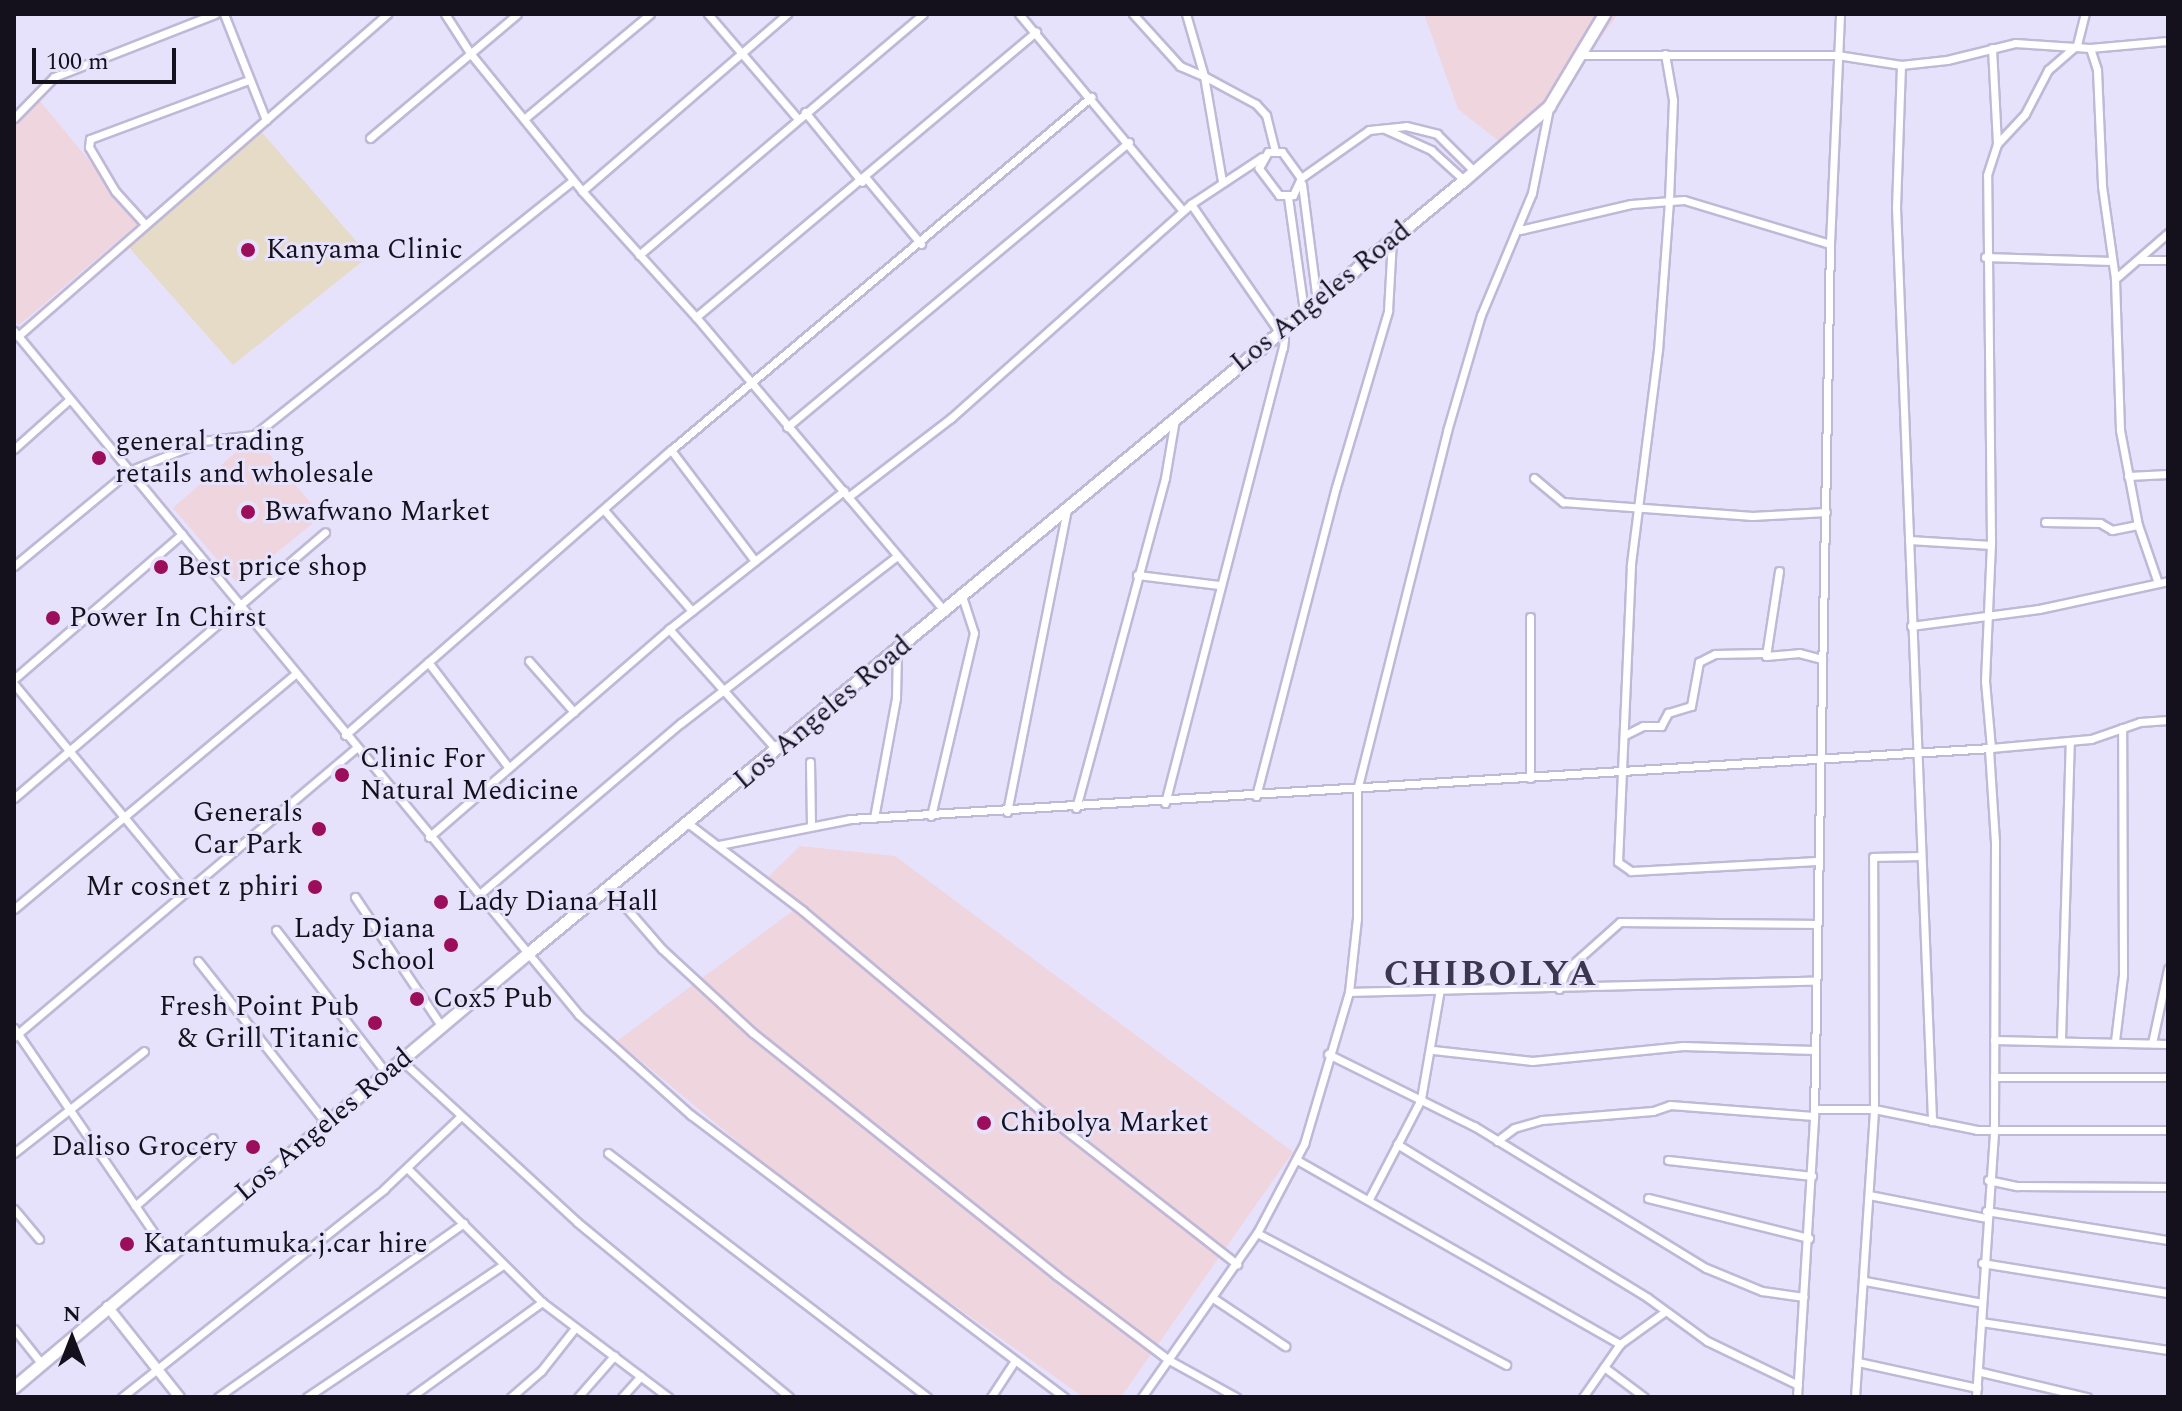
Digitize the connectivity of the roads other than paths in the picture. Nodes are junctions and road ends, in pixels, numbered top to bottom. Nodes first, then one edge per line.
1 (215, 14) edge
2 (224, 14) edge
3 (387, 14) edge
4 (445, 14) edge
5 (517, 14) edge
6 (650, 14) edge
7 (708, 14) edge
8 (787, 14) edge
9 (923, 14) edge
10 (1019, 14) edge
11 (1133, 14) edge
12 (1186, 14) edge
13 (1604, 14) edge
14 (1840, 14) edge
15 (2085, 14) edge
16 (1036, 32) junction
17 (2168, 41) edge
18 (2077, 45) junction
19 (1992, 48) junction
20 (2090, 48) junction
21 (470, 53) junction
22 (740, 53) junction
23 (1665, 54) junction
24 (1583, 55) junction
25 (1837, 55) junction
26 (1901, 65) junction
27 (1204, 76) junction
28 (249, 80) junction
29 (1091, 97) junction
30 (1549, 106) junction
31 (805, 112) junction
32 (14, 118) edge
33 (524, 119) junction
34 (798, 119) junction
35 (266, 120) junction
36 (1383, 128) junction
37 (370, 138) dead end
38 (1129, 142) junction
39 (1997, 144) junction
40 (1275, 150) junction
41 (1262, 157) junction
42 (1243, 168) junction
43 (1259, 168) junction
44 (1474, 171) junction
45 (573, 180) junction
46 (864, 180) junction
47 (1301, 180) junction
48 (1464, 180) junction
49 (1222, 181) junction
50 (582, 191) junction
51 (1288, 197) junction
52 (1669, 201) junction
53 (1191, 204) junction
54 (1183, 211) junction
55 (144, 223) junction
56 (1520, 230) junction
57 (2168, 233) edge
58 (1392, 239) junction
59 (921, 244) junction
60 (1830, 244) junction
61 (639, 255) junction
62 (1985, 257) junction
63 (2140, 260) junction
64 (2168, 260) edge
65 (2112, 261) junction
66 (2115, 279) junction
67 (1317, 301) junction
68 (1304, 311) junction
69 (696, 317) junction
70 (1279, 332) junction
71 (16, 334) edge
72 (751, 383) junction
73 (70, 399) junction
74 (1175, 417) junction
75 (787, 427) junction
76 (14, 449) edge
77 (671, 450) junction
78 (129, 471) junction
79 (2168, 474) edge
80 (2128, 476) junction
81 (1534, 478) dead end
82 (846, 494) junction
83 (1638, 504) junction
84 (604, 510) junction
85 (1067, 510) junction
86 (1826, 512) junction
87 (2045, 522) dead end
88 (2138, 525) junction
89 (325, 532) dead end
90 (182, 534) junction
91 (1909, 540) junction
92 (1991, 545) junction
93 (896, 557) junction
94 (755, 561) junction
95 (14, 566) edge
96 (1779, 571) dead end
97 (1137, 575) junction
98 (2168, 581) edge
99 (2158, 583) junction
100 (1219, 585) junction
101 (962, 597) junction
102 (237, 604) junction
103 (692, 611) junction
104 (945, 612) junction
105 (1989, 614) junction
106 (1530, 617) dead end
107 (1911, 626) junction
108 (669, 629) junction
109 (897, 652) junction
110 (1766, 653) junction
111 (1822, 659) junction
112 (529, 661) dead end
113 (428, 662) junction
114 (294, 675) junction
115 (14, 682) edge
116 (725, 689) junction
117 (574, 712) junction
118 (2168, 720) edge
119 (2122, 728) junction
120 (1627, 734) junction
121 (345, 735) junction
122 (2070, 741) junction
123 (356, 748) junction
124 (1990, 748) junction
125 (69, 750) junction
126 (778, 751) junction
127 (1916, 754) junction
128 (1820, 760) junction
129 (810, 762) dead end
130 (509, 768) junction
131 (1625, 772) junction
132 (1530, 778) junction
133 (1357, 790) junction
134 (1256, 796) junction
135 (14, 798) edge
136 (1165, 803) junction
137 (1076, 808) junction
138 (1007, 812) junction
139 (931, 816) junction
140 (874, 818) junction
141 (127, 819) junction
142 (689, 824) junction
143 (811, 825) junction
144 (429, 837) junction
145 (719, 845) junction
146 (1920, 856) junction
147 (1818, 861) junction
148 (610, 889) junction
149 (186, 892) junction
150 (481, 893) junction
151 (355, 897) dead end
152 (14, 909) edge
153 (1817, 924) junction
154 (276, 930) dead end
155 (527, 954) junction
156 (198, 961) dead end
157 (2168, 969) edge
158 (1815, 981) junction
159 (1440, 989) junction
160 (1559, 989) junction
161 (1349, 992) junction
162 (442, 1027) junction
163 (15, 1033) edge
164 (2061, 1039) junction
165 (1994, 1040) junction
166 (2115, 1041) junction
167 (2152, 1043) junction
168 (2168, 1044) edge
169 (1433, 1050) junction
170 (1814, 1050) junction
171 (144, 1051) dead end
172 (1328, 1054) junction
173 (401, 1060) junction
174 (386, 1073) junction
175 (1994, 1077) junction
176 (2168, 1077) edge
177 (1421, 1099) junction
178 (70, 1107) junction
179 (1874, 1109) junction
180 (1814, 1112) junction
181 (460, 1117) junction
182 (1932, 1121) junction
183 (326, 1123) junction
184 (1994, 1130) junction
185 (2168, 1130) edge
186 (213, 1138) dead end
187 (1497, 1141) junction
188 (1397, 1144) junction
189 (14, 1153) edge
190 (608, 1153) dead end
191 (1297, 1160) junction
192 (1668, 1160) dead end
193 (407, 1168) junction
194 (1812, 1176) junction
195 (1988, 1180) junction
196 (2168, 1187) edge
197 (1869, 1195) junction
198 (1648, 1198) dead end
199 (1369, 1199) junction
200 (135, 1206) junction
201 (14, 1209) edge
202 (1986, 1214) junction
203 (464, 1223) junction
204 (1257, 1233) junction
205 (1809, 1238) junction
206 (39, 1239) dead end
207 (2168, 1240) edge
208 (169, 1255) junction
209 (1982, 1263) junction
210 (1237, 1264) junction
211 (503, 1265) junction
212 (1865, 1281) junction
213 (2168, 1293) edge
214 (1804, 1297) junction
215 (1213, 1298) junction
216 (542, 1302) junction
217 (1982, 1303) junction
218 (107, 1306) junction
219 (1663, 1313) junction
220 (1981, 1322) junction
221 (575, 1328) junction
222 (14, 1329) edge
223 (1620, 1344) junction
224 (1285, 1346) dead end
225 (2168, 1350) edge
226 (614, 1356) junction
227 (1169, 1360) junction
228 (1014, 1362) junction
229 (1858, 1362) junction
230 (41, 1363) junction
231 (1506, 1365) dead end
232 (1604, 1367) junction
233 (157, 1369) junction
234 (1981, 1372) junction
235 (641, 1376) junction
236 (1798, 1385) junction
237 (14, 1387) edge
238 (1977, 1393) edge
239 (122, 1397) edge
240 (179, 1397) edge
241 (218, 1397) edge
242 (307, 1397) edge
243 (411, 1397) edge
244 (511, 1397) edge
245 (578, 1397) edge
246 (622, 1397) edge
247 (668, 1397) edge
248 (789, 1397) edge
249 (927, 1397) edge
250 (991, 1397) edge
251 (1064, 1397) edge
252 (1142, 1397) edge
253 (1236, 1397) edge
254 (1583, 1397) edge
255 (1644, 1397) edge
256 (1797, 1397) edge
257 (1855, 1397) edge
258 (2087, 1397) edge

1 - 32 street
2 - 28 street
3 - 35 street
4 - 21 street
5 - 21 street
6 - 33 street
7 - 22 street
8 - 22 street
9 - 31 street
10 - 16 street
11 - 27 street
12 - 27 street
13 - 24 main road, Los Angeles Road
14 - 25 street
15 - 18 street
16 - 29 street
16 - 46 street
17 - 20 street
18 - 19 street
18 - 20 street
18 - 39 street
19 - 26 street
19 - 39 street
20 - 65 street
21 - 33 street
21 - 37 street
22 - 34 street
22 - 50 street
23 - 24 street
23 - 25 street
23 - 52 street
24 - 30 main road, Los Angeles Road
25 - 26 street
25 - 60 street
26 - 91 street
27 - 40 street
27 - 49 street
28 - 35 street
28 - 55 street
29 - 38 street
29 - 59 street
30 - 44 main road, Los Angeles Road
30 - 56 street
31 - 34 street
31 - 46 street
33 - 45 street
34 - 61 street
35 - 55 street
36 - 44 street
36 - 47 street
36 - 48 street
38 - 54 street
38 - 75 street
39 - 62 street
40 - 41 street
40 - 47 street
41 - 42 street
41 - 43 street
42 - 43 street
42 - 49 street
43 - 51 street
44 - 48 main road, Los Angeles Road
45 - 50 street
45 - 78 street
46 - 59 street
46 - 69 street
47 - 51 street
47 - 67 street
48 - 58 main road, Los Angeles Road
49 - 53 street
50 - 61 street
51 - 68 street
52 - 56 street
52 - 60 street
52 - 83 street
53 - 54 street
53 - 70 street
54 - 82 street
55 - 71 street
56 - 133 street
57 - 63 street
58 - 67 main road, Los Angeles Road
58 - 134 street
59 - 72 street
60 - 86 street
61 - 69 street
62 - 65 street
62 - 92 street
63 - 64 street
63 - 66 street
65 - 66 street
66 - 80 street
67 - 68 main road, Los Angeles Road
68 - 70 main road, Los Angeles Road
69 - 72 street
70 - 74 main road, Los Angeles Road
70 - 100 street
71 - 73 street
72 - 75 street
72 - 77 street
73 - 76 street
73 - 78 street
74 - 85 main road, Los Angeles Road
74 - 97 street
75 - 82 street
77 - 84 street
77 - 94 street
78 - 90 street
78 - 95 street
79 - 80 street
80 - 88 street
81 - 83 street
82 - 93 street
82 - 94 street
83 - 86 street
83 - 120 street
84 - 103 street
84 - 113 street
85 - 101 main road, Los Angeles Road
85 - 138 street
86 - 111 street
87 - 88 street
88 - 99 street
89 - 102 street
90 - 102 street
90 - 115 street
91 - 92 street
91 - 107 street
92 - 105 street
93 - 104 street
93 - 116 street
94 - 103 street
96 - 110 street
97 - 100 street
97 - 137 street
98 - 99 street
99 - 105 street
100 - 136 street
101 - 104 main road, Los Angeles Road
101 - 139 street
102 - 114 street
102 - 125 street
103 - 108 street
104 - 109 main road, Los Angeles Road
105 - 107 street
105 - 124 street
106 - 132 street
107 - 127 street
108 - 116 street
108 - 117 street
109 - 126 main road, Los Angeles Road
109 - 140 street
110 - 111 street
110 - 120 street
111 - 128 street
112 - 117 street
113 - 121 street
113 - 130 street
114 - 121 street
114 - 141 street
115 - 125 street
116 - 126 street
116 - 150 street
117 - 130 street
118 - 119 street
119 - 122 street
119 - 166 street
120 - 131 street
121 - 123 street
122 - 124 street
122 - 164 street
123 - 144 street
123 - 149 street
124 - 127 street
124 - 165 street
125 - 135 street
125 - 141 street
126 - 142 main road, Los Angeles Road
127 - 128 street
127 - 146 street
128 - 131 street
128 - 147 street
129 - 143 street
130 - 144 street
131 - 132 street
131 - 147 street
132 - 133 street
133 - 134 street
133 - 161 street
134 - 136 street
136 - 137 street
137 - 138 street
138 - 139 street
139 - 140 street
140 - 143 street
141 - 149 street
141 - 152 street
142 - 145 street
142 - 148 main road, Los Angeles Road
143 - 145 street
144 - 150 street
145 - 210 street
146 - 179 street
146 - 182 street
147 - 153 street
148 - 155 main road, Los Angeles Road
148 - 227 street
149 - 163 street
150 - 155 street
151 - 162 street
153 - 158 street
153 - 160 street
154 - 174 street
155 - 162 main road, Los Angeles Road
155 - 228 street
156 - 183 street
157 - 167 street
158 - 160 street
158 - 170 street
159 - 160 street
159 - 161 street
159 - 169 street
161 - 172 street
162 - 173 main road, Los Angeles Road
163 - 178 street
164 - 165 street
164 - 166 street
165 - 175 street
166 - 167 street
167 - 168 street
169 - 170 street
169 - 177 street
170 - 180 street
171 - 178 street
172 - 177 street
172 - 191 street
173 - 174 main road, Los Angeles Road
173 - 181 street
174 - 183 main road, Los Angeles Road
175 - 176 street
175 - 184 street
177 - 187 street
177 - 188 street
178 - 189 street
178 - 200 street
179 - 180 street
179 - 182 street
179 - 197 street
180 - 187 street
180 - 194 street
181 - 193 street
181 - 248 street
182 - 184 street
183 - 208 main road, Los Angeles Road
184 - 185 street
184 - 195 street
186 - 200 street
187 - 214 street
188 - 199 street
188 - 219 street
190 - 249 street
191 - 199 street
191 - 204 street
192 - 194 street
193 - 203 street
193 - 233 street
194 - 205 street
195 - 196 street
195 - 202 street
197 - 202 street
197 - 212 street
198 - 205 street
199 - 223 street
200 - 208 street
201 - 206 street
202 - 207 street
202 - 209 street
203 - 211 street
203 - 241 street
204 - 210 street
204 - 231 street
205 - 214 street
208 - 218 main road, Los Angeles Road
209 - 213 street
209 - 217 street
210 - 215 street
211 - 216 street
211 - 242 street
212 - 217 street
212 - 229 street
214 - 236 street
215 - 224 street
215 - 227 street
216 - 221 street
216 - 243 street
217 - 220 street
218 - 230 main road, Los Angeles Road
218 - 233 street
219 - 223 street
219 - 236 street
220 - 225 street
220 - 234 street
221 - 226 street
221 - 244 street
222 - 230 street
223 - 232 street
226 - 235 street
226 - 245 street
227 - 252 street
227 - 253 street
228 - 250 street
228 - 251 street
229 - 238 street
229 - 257 street
230 - 237 main road, Los Angeles Road
232 - 254 street
232 - 255 street
233 - 239 street
233 - 240 street
234 - 238 street
234 - 258 street
235 - 246 street
235 - 247 street
236 - 256 street

